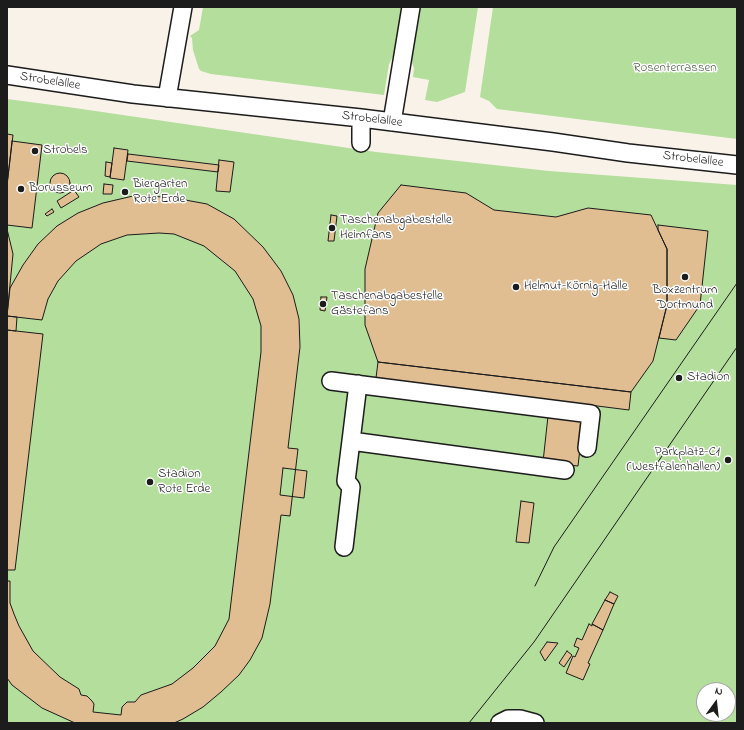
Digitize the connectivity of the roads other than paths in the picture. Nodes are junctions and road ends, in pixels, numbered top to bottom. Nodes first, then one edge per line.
1 (183, 7) edge
2 (411, 7) edge
3 (7, 75) edge
4 (167, 98) junction
5 (361, 118) junction
6 (392, 122) junction
7 (361, 143) dead end
8 (737, 165) edge
9 (331, 381) dead end
10 (358, 384) junction
11 (350, 441) junction
12 (587, 448) dead end
13 (565, 470) dead end
14 (344, 547) dead end
15 (500, 723) edge
16 (535, 723) edge

1 - 4 street
2 - 6 street
3 - 4 street, Strobelallee
4 - 5 street, Strobelallee
5 - 6 street, Strobelallee
5 - 7 street
6 - 8 street, Strobelallee
9 - 10 street
10 - 11 street
10 - 12 street
11 - 13 street
11 - 14 street
15 - 16 street

